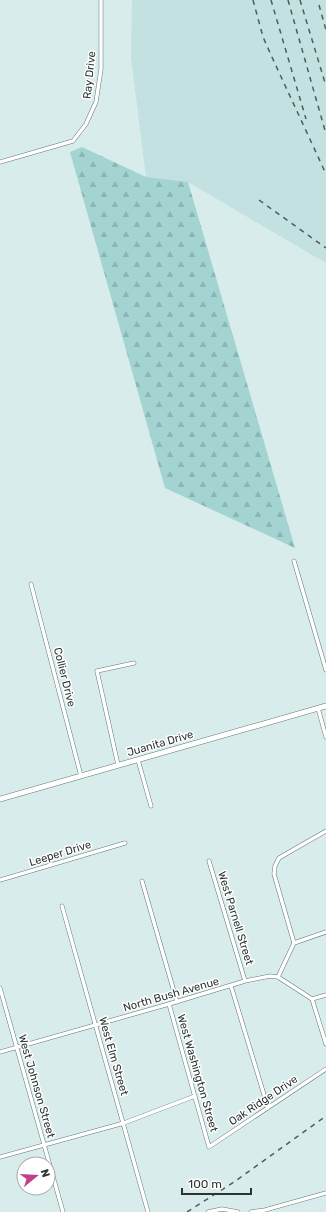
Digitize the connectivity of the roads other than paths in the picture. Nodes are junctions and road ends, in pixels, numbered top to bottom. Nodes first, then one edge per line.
1 (101, 0) edge
2 (0, 162) edge
3 (294, 561) dead end
4 (32, 584) dead end
5 (134, 663) dead end
6 (326, 670) edge
7 (326, 706) edge
8 (318, 708) junction
9 (326, 736) edge
10 (138, 760) junction
11 (118, 765) junction
12 (81, 776) junction
13 (0, 799) edge
14 (151, 806) dead end
15 (326, 831) edge
16 (125, 843) dead end
17 (209, 861) dead end
18 (0, 880) edge
19 (142, 881) dead end
20 (62, 906) dead end
21 (326, 932) edge
22 (294, 943) junction
23 (278, 977) junction
24 (245, 981) junction
25 (231, 986) junction
26 (0, 988) edge
27 (326, 995) edge
28 (312, 999) junction
29 (177, 1002) junction
30 (169, 1004) junction
31 (95, 1026) junction
32 (326, 1044) edge
33 (17, 1047) junction
34 (0, 1052) edge
35 (326, 1069) edge
36 (195, 1096) junction
37 (268, 1108) junction
38 (124, 1123) junction
39 (44, 1145) junction
40 (210, 1147) joint
41 (0, 1157) edge
42 (326, 1193) edge
43 (63, 1212) edge
44 (148, 1212) edge
45 (208, 1212) edge
46 (238, 1212) edge
47 (251, 1212) edge

1 - 2 street, Ray Drive
3 - 6 street
4 - 12 street, Collier Drive
5 - 11 street
7 - 8 street, Juanita Drive
8 - 9 street
8 - 10 street, Juanita Drive
10 - 11 street, Juanita Drive
10 - 14 street
11 - 12 street, Juanita Drive
12 - 13 street, Juanita Drive
15 - 22 street
16 - 18 street, Leeper Drive
17 - 24 street, West Parnell Street
19 - 29 street, West Washington Street
20 - 31 street, West Elm Street
21 - 22 street
22 - 23 street
23 - 24 street, North Bush Avenue
23 - 28 street
24 - 25 street, North Bush Avenue
25 - 29 street, North Bush Avenue
25 - 37 street
26 - 33 street, West Johnson Street
27 - 28 street
28 - 32 street
29 - 30 street, North Bush Avenue
30 - 31 street, North Bush Avenue
30 - 36 street, West Washington Street
31 - 33 street, North Bush Avenue
31 - 38 street, West Elm Street
33 - 34 street, North Bush Avenue
33 - 39 street, West Johnson Street
35 - 37 street, Oak Ridge Drive
36 - 38 street
36 - 40 street, West Washington Street
37 - 40 street, Oak Ridge Drive
38 - 39 street
38 - 44 street, West Elm Street
39 - 41 street
39 - 43 street, West Johnson Street
42 - 47 street
45 - 46 street

